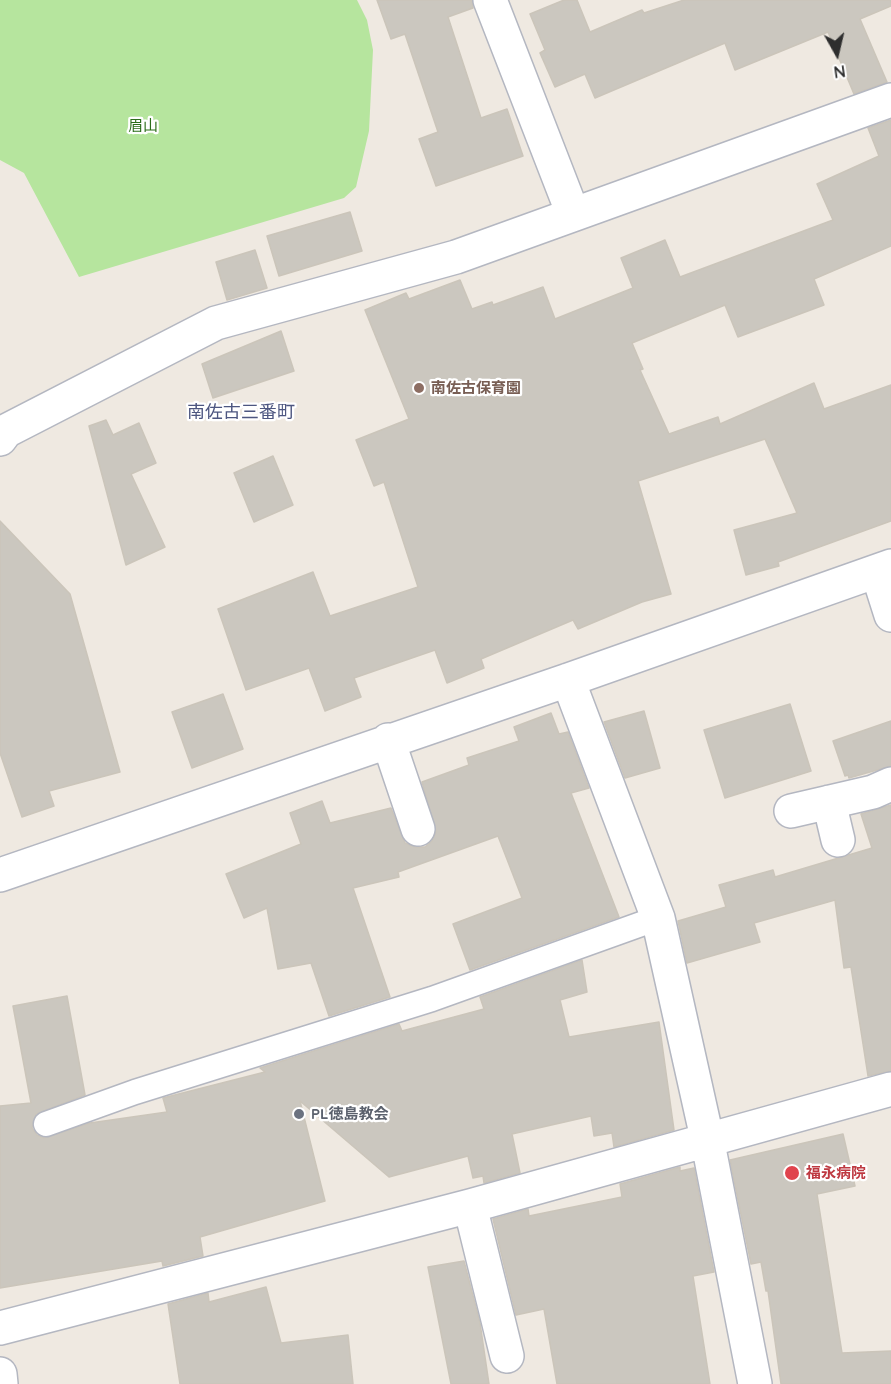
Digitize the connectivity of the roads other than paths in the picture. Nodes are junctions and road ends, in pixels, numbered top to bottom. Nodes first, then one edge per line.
1 (490, 0) edge
2 (891, 100) edge
3 (573, 214) junction
4 (0, 439) edge
5 (884, 568) edge
6 (891, 615) edge
7 (568, 680) junction
8 (388, 740) junction
9 (891, 784) edge
10 (829, 802) junction
11 (791, 811) dead end
12 (418, 829) dead end
13 (838, 840) dead end
14 (0, 875) edge
15 (658, 918) junction
16 (891, 1089) edge
17 (46, 1124) dead end
18 (707, 1138) junction
19 (470, 1206) junction
20 (0, 1328) edge
21 (507, 1356) dead end
22 (0, 1374) edge
23 (1, 1384) edge
24 (755, 1384) edge

1 - 3 street
2 - 3 street
3 - 4 street
5 - 6 street
5 - 7 street
7 - 8 street
7 - 15 street
8 - 12 street
8 - 14 street
9 - 10 street
10 - 11 street
10 - 13 street
15 - 17 lane
15 - 18 street
16 - 18 street
18 - 19 street
18 - 24 street
19 - 20 street
19 - 21 street
22 - 23 street

